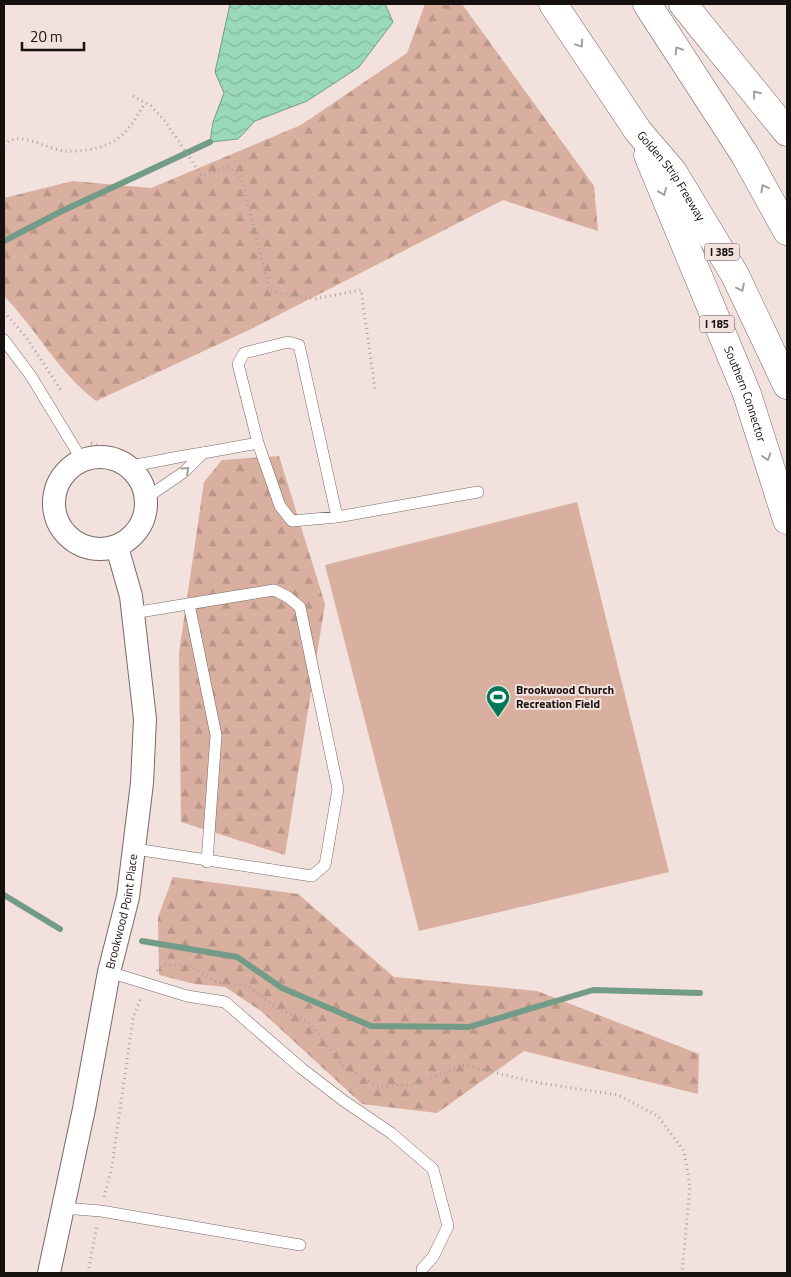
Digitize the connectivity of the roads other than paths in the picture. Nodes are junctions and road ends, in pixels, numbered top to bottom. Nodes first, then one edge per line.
1 (553, 4) edge
2 (647, 4) edge
3 (682, 4) edge
4 (638, 131) junction
5 (787, 132) edge
6 (787, 231) edge
7 (4, 340) edge
8 (787, 385) edge
9 (258, 443) junction
10 (203, 453) junction
11 (82, 460) junction
12 (129, 461) junction
13 (478, 492) dead end
14 (146, 498) junction
15 (337, 517) junction
16 (787, 520) edge
17 (117, 547) junction
18 (189, 604) junction
19 (133, 613) junction
20 (135, 849) junction
21 (207, 862) junction
22 (110, 972) junction
23 (63, 1208) junction
24 (300, 1245) dead end
25 (422, 1269) dead end
26 (49, 1273) edge

1 -> 4 highway, Golden Strip Freeway / I 385
6 -> 2 highway
5 -> 3 highway
4 -> 8 highway, Golden Strip Freeway / I 385
4 -> 16 highway, Southern Connector / I 185
7 - 11 lane
9 - 10 lane
9 - 15 lane
9 - 15 lane
10 - 12 lane
14 -> 10 lane
11 - 12 street
11 - 17 street
12 - 14 street
13 - 15 lane
14 - 17 street
17 - 19 street, Brookwood Point Place
18 - 19 lane
18 - 21 lane
18 - 21 lane
19 - 20 street, Brookwood Point Place
20 - 21 lane
20 - 22 street, Brookwood Point Place
22 - 23 street, Brookwood Point Place
22 - 25 lane
23 - 24 lane
23 - 26 street, Brookwood Point Place

